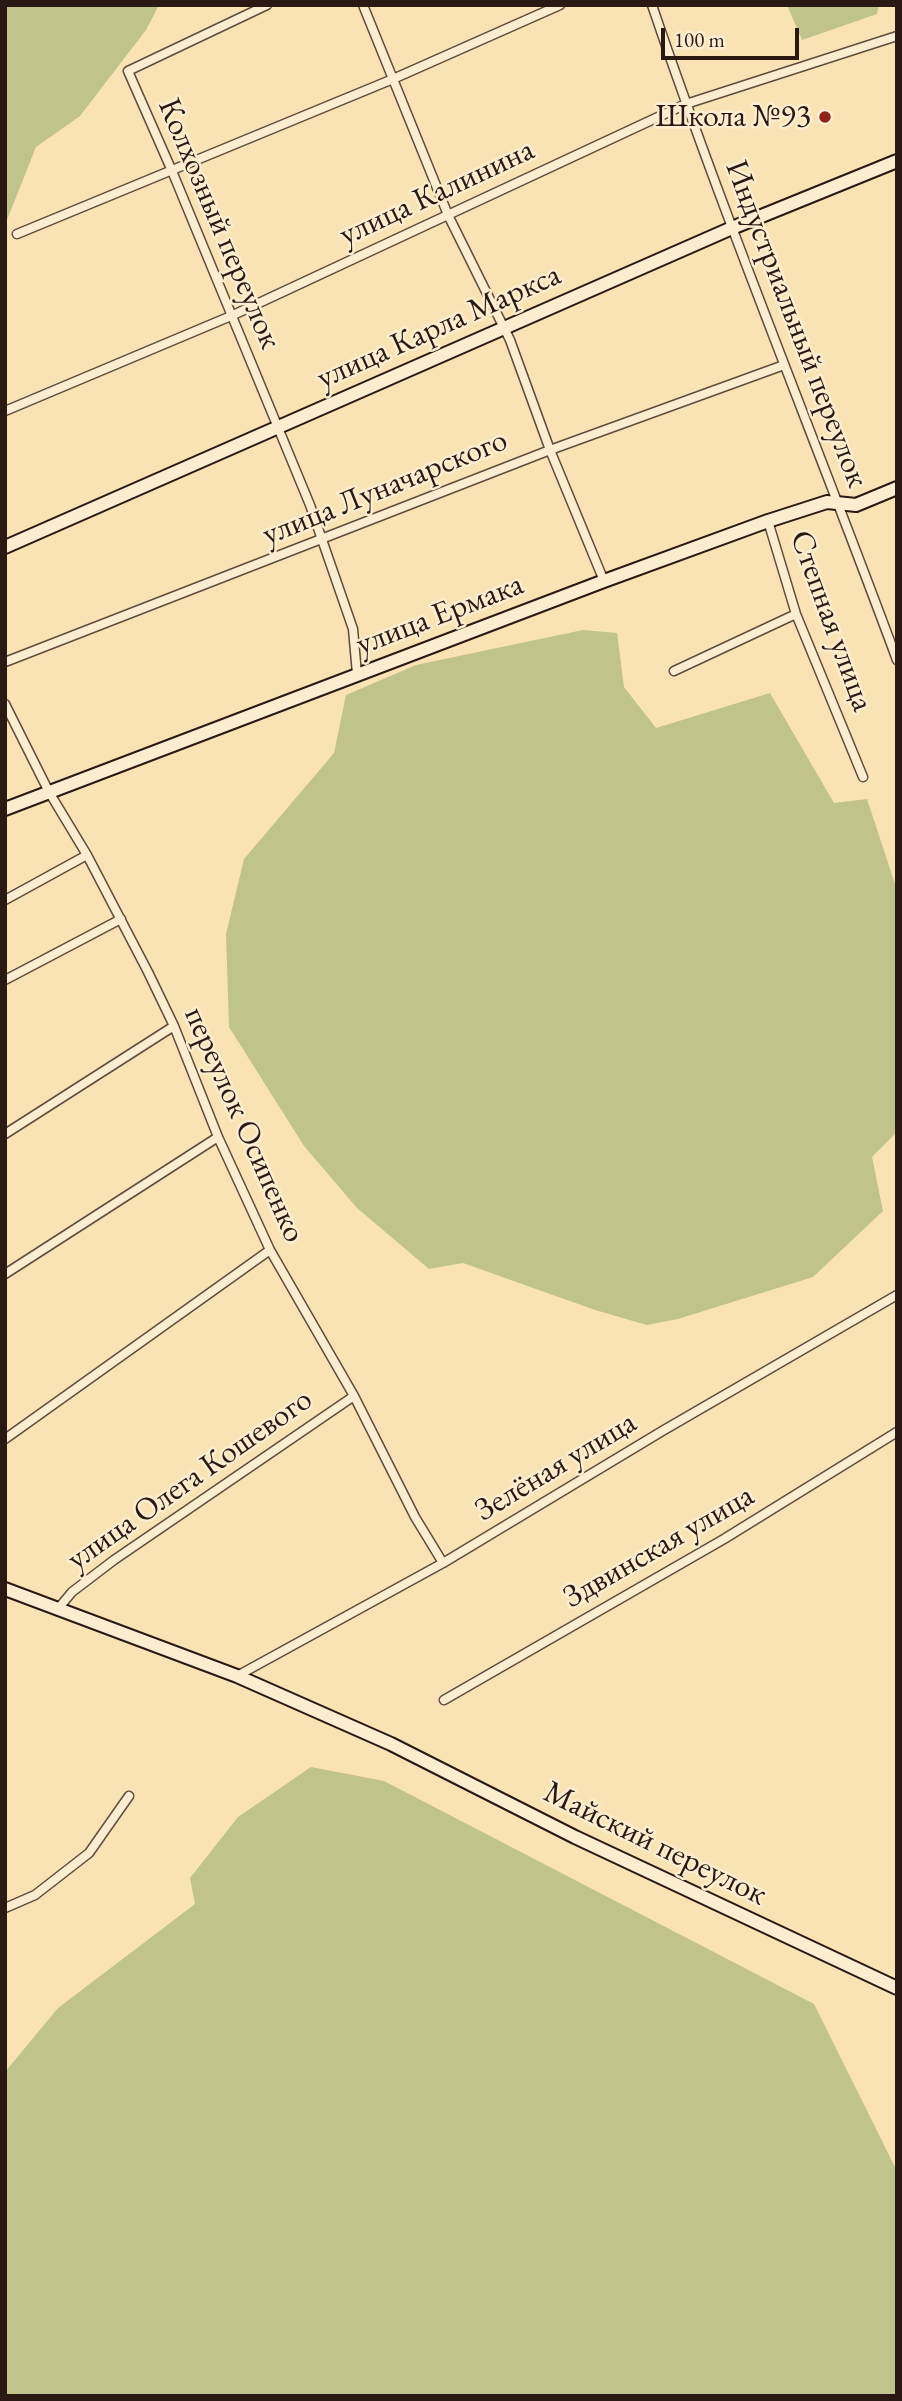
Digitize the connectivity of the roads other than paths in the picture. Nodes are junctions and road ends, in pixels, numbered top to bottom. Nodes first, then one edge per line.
1 (267, 5) edge
2 (363, 5) edge
3 (560, 5) edge
4 (652, 5) edge
5 (897, 36) edge
6 (393, 79) junction
7 (686, 104) junction
8 (897, 161) edge
9 (172, 171) junction
10 (448, 215) junction
11 (732, 228) junction
12 (17, 234) dead end
13 (231, 316) junction
14 (504, 328) junction
15 (784, 365) junction
16 (5, 411) edge
17 (278, 426) junction
18 (550, 450) junction
19 (897, 488) edge
20 (839, 504) junction
21 (768, 521) junction
22 (321, 541) junction
23 (5, 547) edge
24 (604, 581) junction
25 (796, 614) junction
26 (897, 660) edge
27 (5, 662) edge
28 (674, 671) dead end
29 (358, 674) junction
30 (5, 704) edge
31 (863, 777) dead end
32 (49, 792) junction
33 (5, 809) edge
34 (87, 855) junction
35 (5, 900) edge
36 (121, 919) junction
37 (5, 980) edge
38 (174, 1026) junction
39 (5, 1134) edge
40 (218, 1137) junction
41 (270, 1250) junction
42 (5, 1274) edge
43 (897, 1295) edge
44 (354, 1395) junction
45 (897, 1432) edge
46 (5, 1439) edge
47 (443, 1563) junction
48 (5, 1589) edge
49 (57, 1610) junction
50 (237, 1676) junction
51 (444, 1700) dead end
52 (129, 1796) dead end
53 (5, 1908) edge
54 (897, 1988) edge

1 - 9 street, Колхозный переулок
2 - 6 street
3 - 6 street
4 - 7 street, Индустриальный переулок
5 - 7 street, улица Калинина
6 - 9 street
6 - 10 street
7 - 10 street, улица Калинина
7 - 11 street, Индустриальный переулок
8 - 11 main road, улица Карла Маркса
9 - 12 street
9 - 13 street, Колхозный переулок
10 - 13 street, улица Калинина
10 - 14 street
11 - 14 main road, улица Карла Маркса
11 - 15 street, Индустриальный переулок
13 - 16 street, улица Калинина
13 - 17 street, Колхозный переулок
14 - 17 main road, улица Карла Маркса
14 - 18 street
15 - 18 street, улица Луначарского
15 - 20 street, Индустриальный переулок
17 - 22 street, Колхозный переулок
17 - 23 main road, улица Карла Маркса
18 - 22 street, улица Луначарского
18 - 24 street
19 - 20 main road, улица Ермака
20 - 21 main road, улица Ермака
20 - 26 street, Индустриальный переулок
21 - 24 main road, улица Ермака
21 - 25 street, Степная улица
22 - 27 street, улица Луначарского
22 - 29 street, Колхозный переулок
24 - 29 main road, улица Ермака
25 - 28 street
25 - 31 street, Степная улица
29 - 32 main road, улица Ермака
30 - 32 street, переулок Осипенко
32 - 33 main road, улица Ермака
32 - 34 street, переулок Осипенко
34 - 35 street
34 - 36 street, переулок Осипенко
36 - 37 street
36 - 38 street, переулок Осипенко
38 - 39 street
38 - 40 street, переулок Осипенко
40 - 41 street, переулок Осипенко
40 - 42 street
41 - 44 street, переулок Осипенко
41 - 46 street
43 - 47 street, Зелёная улица
44 - 47 street, переулок Осипенко
44 - 49 street, улица Олега Кошевого
45 - 51 street, Здвинская улица
47 - 50 street, Зелёная улица
48 - 49 main road, Майский переулок
49 - 50 main road, Майский переулок
50 - 54 main road, Майский переулок
52 - 53 street

